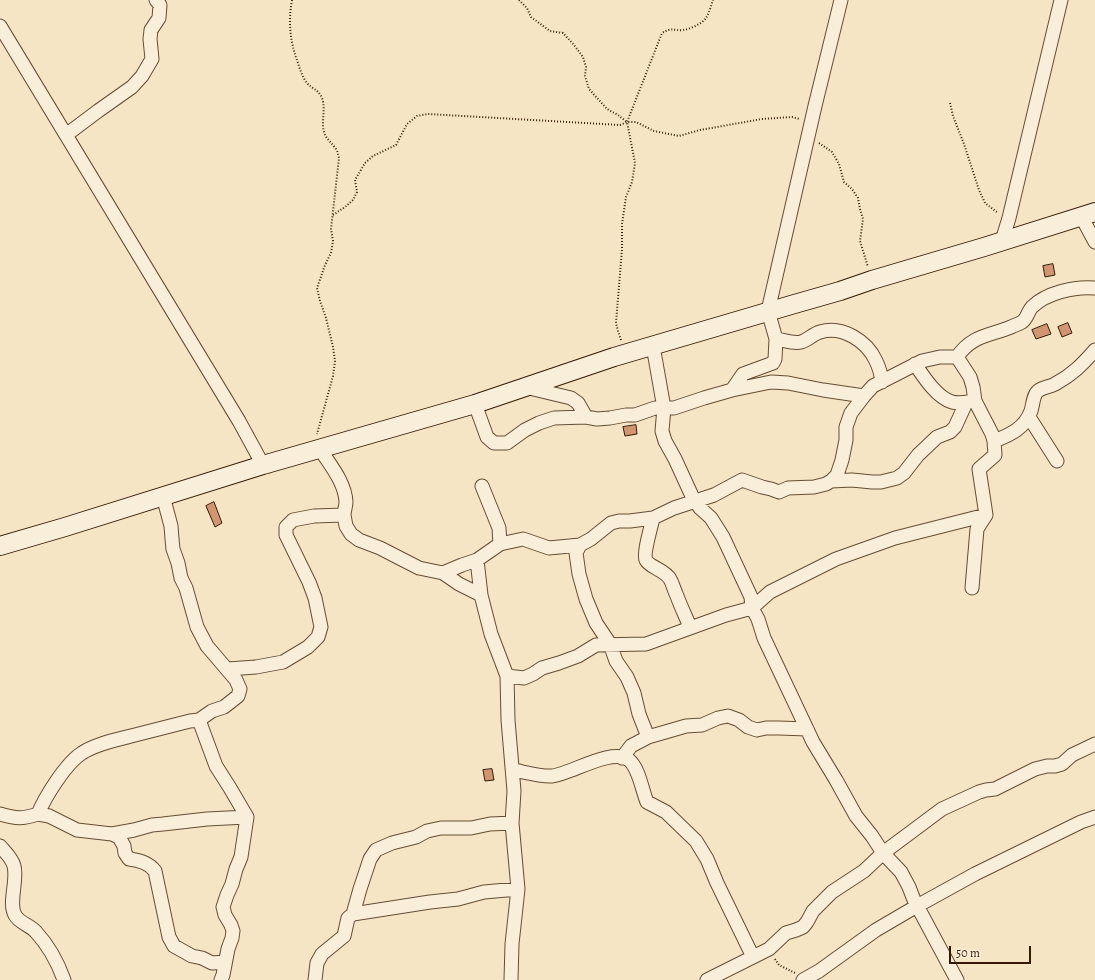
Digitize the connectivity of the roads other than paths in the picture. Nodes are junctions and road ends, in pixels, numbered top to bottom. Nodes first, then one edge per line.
1 (156, 0) edge
2 (842, 0) edge
3 (1061, 0) edge
4 (0, 26) edge
5 (66, 135) junction
6 (1088, 214) edge
7 (1002, 241) junction
8 (1095, 242) edge
9 (1095, 288) edge
10 (768, 311) junction
11 (776, 338) junction
12 (654, 346) junction
13 (1095, 350) edge
14 (957, 357) junction
15 (915, 364) junction
16 (882, 382) junction
17 (524, 387) junction
18 (732, 390) junction
19 (864, 396) junction
20 (971, 402) junction
21 (475, 404) junction
22 (664, 408) junction
23 (586, 417) junction
24 (1029, 417) junction
25 (994, 442) junction
26 (320, 449) junction
27 (1057, 462) dead end
28 (263, 465) junction
29 (831, 481) junction
30 (482, 486) dead end
31 (163, 496) junction
32 (695, 501) junction
33 (344, 515) junction
34 (986, 515) junction
35 (653, 518) junction
36 (500, 544) junction
37 (580, 545) junction
38 (0, 546) edge
39 (477, 560) junction
40 (443, 573) junction
41 (972, 588) dead end
42 (481, 595) junction
43 (752, 608) junction
44 (690, 627) junction
45 (610, 644) junction
46 (228, 670) junction
47 (507, 676) junction
48 (199, 720) junction
49 (807, 729) junction
50 (648, 737) junction
51 (1095, 744) edge
52 (622, 758) junction
53 (513, 770) junction
54 (0, 814) edge
55 (38, 814) junction
56 (247, 817) junction
57 (1095, 817) edge
58 (512, 823) junction
59 (112, 834) junction
60 (0, 846) edge
61 (883, 853) junction
62 (518, 889) junction
63 (917, 906) junction
64 (353, 914) junction
65 (753, 957) junction
66 (225, 962) junction
67 (800, 977) edge
68 (224, 978) edge
69 (64, 980) edge
70 (315, 980) edge
71 (511, 980) edge
72 (707, 980) edge
73 (957, 980) edge

1 - 5 street
2 - 10 street
3 - 7 street
4 - 5 street
5 - 28 street
6 - 7 main road
6 - 8 street
7 - 10 main road
9 - 14 street
10 - 11 street
10 - 12 main road
11 - 16 street
11 - 18 street
12 - 17 main road
12 - 22 street
13 - 24 street
14 - 15 street
14 - 20 street
15 - 16 street
15 - 20 street
16 - 19 street
17 - 21 main road
17 - 23 street
18 - 19 street
18 - 22 street
19 - 29 street
20 - 25 street
20 - 29 street
21 - 23 street
21 - 26 main road
22 - 23 street
22 - 32 street
24 - 25 street
24 - 27 street
25 - 34 street
26 - 28 main road
26 - 33 street
28 - 31 main road
29 - 32 street
30 - 36 street
31 - 38 main road
31 - 46 street
32 - 35 street
32 - 43 street
33 - 40 street
33 - 46 street
34 - 41 street
34 - 43 street
35 - 37 street
35 - 44 street
36 - 37 street
36 - 39 street
37 - 45 street
39 - 40 street
39 - 42 street
40 - 42 street
42 - 47 street
43 - 44 street
43 - 49 street
44 - 45 street
45 - 47 street
45 - 50 street
46 - 48 street
47 - 53 street
48 - 55 street
48 - 56 street
49 - 50 street
49 - 61 street
50 - 52 street
51 - 61 street
52 - 53 street
52 - 65 street
53 - 58 street
54 - 55 street
55 - 59 street
56 - 59 street
56 - 66 street
57 - 63 street
58 - 62 street
58 - 64 street
59 - 66 street
60 - 69 street
61 - 63 street
61 - 65 street
62 - 64 street
62 - 71 street
63 - 67 street
63 - 73 street
64 - 70 street
65 - 72 street
66 - 68 street

